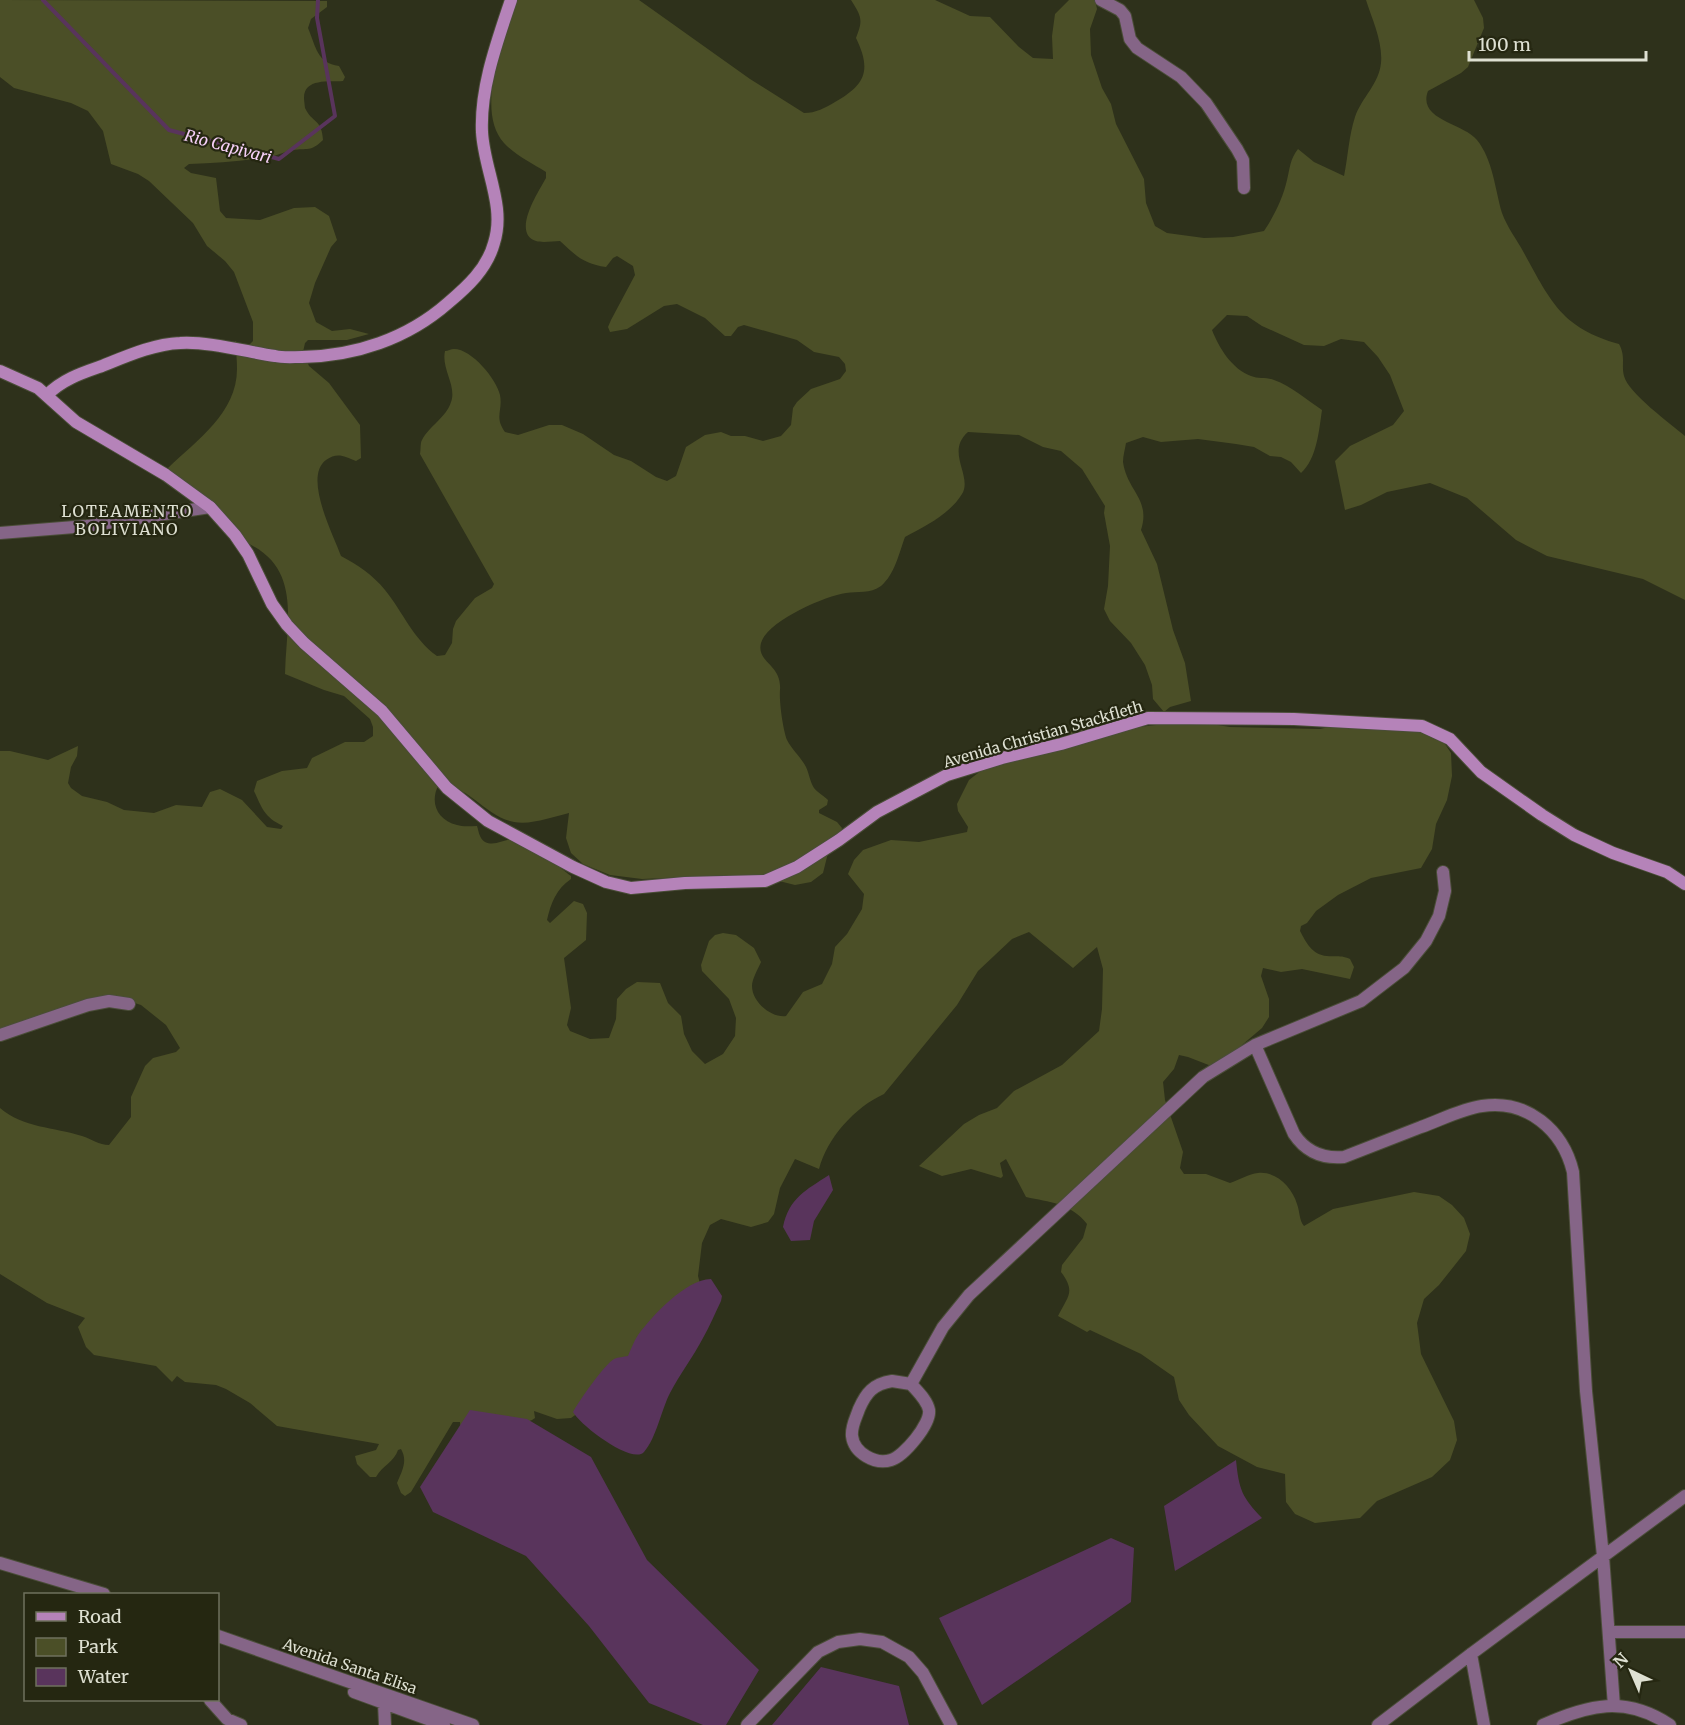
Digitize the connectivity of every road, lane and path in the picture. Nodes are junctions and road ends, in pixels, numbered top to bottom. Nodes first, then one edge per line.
1 (511, 0) edge
2 (1101, 0) edge
3 (1244, 188) dead end
4 (0, 371) edge
5 (47, 395) junction
6 (210, 507) junction
7 (0, 533) edge
8 (1443, 872) dead end
9 (1685, 884) edge
10 (129, 1004) dead end
11 (0, 1035) edge
12 (1255, 1045) junction
13 (911, 1384) junction
14 (1685, 1496) edge
15 (1603, 1556) junction
16 (0, 1563) edge
17 (101, 1593) edge
18 (1609, 1632) junction
19 (1685, 1632) edge
20 (219, 1636) edge
21 (1471, 1654) junction
22 (315, 1670) junction
23 (211, 1701) edge
24 (384, 1703) junction
25 (1614, 1706) junction
26 (228, 1722) edge
27 (426, 1722) edge
28 (241, 1725) edge
29 (385, 1725) edge
30 (444, 1725) edge
31 (473, 1725) edge
32 (747, 1725) edge
33 (951, 1725) edge
34 (1378, 1725) edge
35 (1484, 1725) edge
36 (1543, 1725) edge
37 (1670, 1725) edge

1 - 5 street
2 - 3 street
4 - 5 street, Avenida Christian Stackfleth
5 - 6 street, Avenida Christian Stackfleth
6 - 7 street
6 - 9 street, Avenida Christian Stackfleth
8 - 12 street
10 - 11 street
12 - 13 street
12 - 15 street
13 - 13 street
14 - 15 street
15 - 18 street
15 - 21 street
16 - 17 street
18 - 19 street
18 - 25 street
20 - 22 street, Avenida Santa Elisa
21 - 34 street
21 - 35 street
22 - 24 street
22 - 31 street, Avenida Santa Elisa
23 - 26 street
24 - 27 street
24 - 29 street
25 - 36 street
25 - 37 street
26 - 28 street
27 - 30 street
32 - 33 street

